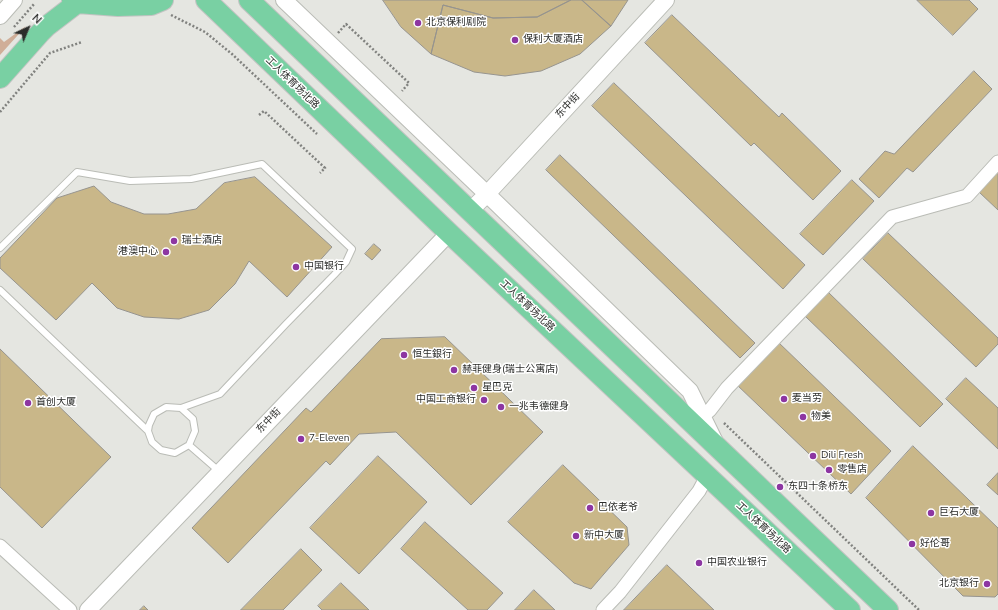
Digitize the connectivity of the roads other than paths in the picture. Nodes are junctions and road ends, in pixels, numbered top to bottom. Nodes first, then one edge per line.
1 (14, 0) edge
2 (163, 0) edge
3 (206, 0) edge
4 (249, 0) edge
5 (284, 0) edge
6 (666, 0) edge
7 (75, 1) edge
8 (0, 16) edge
9 (0, 78) edge
10 (998, 162) edge
11 (487, 194) junction
12 (470, 212) junction
13 (449, 233) junction
14 (0, 248) edge
15 (0, 290) edge
16 (181, 408) junction
17 (707, 413) junction
18 (148, 431) junction
19 (189, 445) junction
20 (718, 448) junction
21 (220, 472) junction
22 (707, 476) junction
23 (0, 546) edge
24 (70, 610) edge
25 (88, 610) edge
26 (603, 610) edge
27 (850, 610) edge
28 (888, 610) edge

1 - 8 street
2 - 7 main road
3 - 13 main road, 工人体育场北路
4 - 12 main road
5 - 11 street
6 - 11 street, 东中街
7 - 9 main road
10 - 17 street
11 - 12 street, 东中街
11 - 17 street
12 - 20 main road
13 - 21 street, 东中街
13 - 22 main road, 工人体育场北路
14 - 16 lane
15 - 18 lane
16 - 18 lane
16 - 19 lane
17 - 20 street
18 - 19 lane
19 - 21 lane
20 - 28 main road
21 - 25 street, 东中街
22 - 26 street
22 - 27 main road, 工人体育场北路
23 - 24 street

